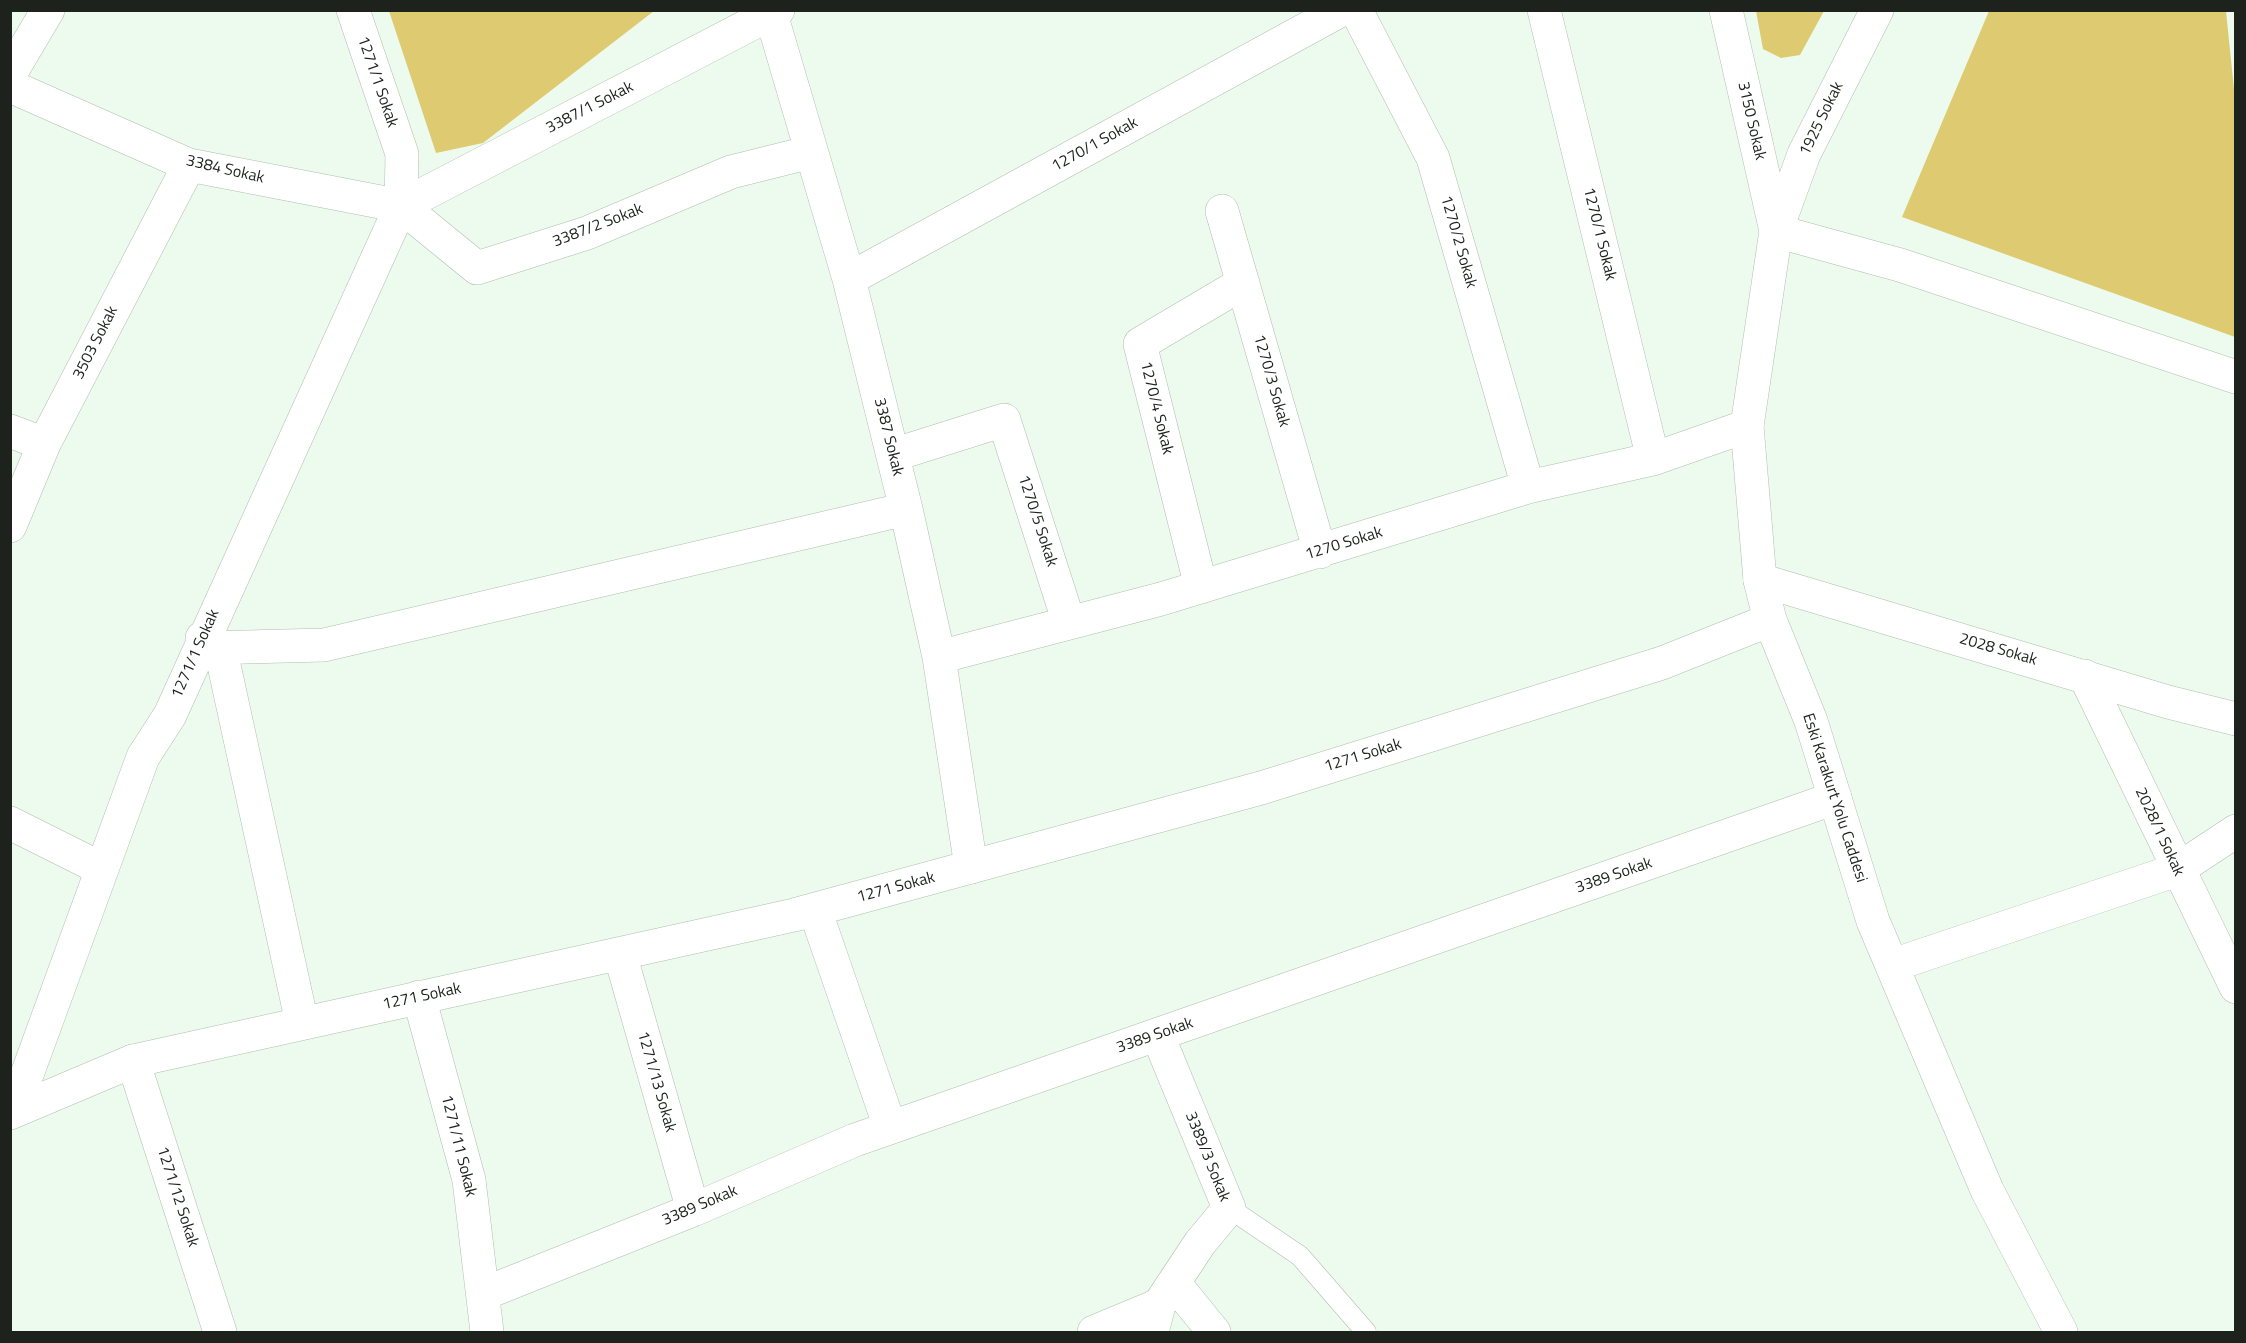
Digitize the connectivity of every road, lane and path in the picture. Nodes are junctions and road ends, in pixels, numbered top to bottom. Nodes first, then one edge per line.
1 (48, 10) edge
2 (352, 10) edge
3 (1341, 10) edge
4 (1356, 10) edge
5 (1544, 10) edge
6 (1726, 10) edge
7 (1877, 10) edge
8 (775, 12) edge
9 (10, 74) edge
10 (10, 86) edge
11 (811, 152) junction
12 (189, 165) junction
13 (401, 206) junction
14 (1222, 211) dead end
15 (1776, 231) junction
16 (849, 279) junction
17 (1243, 283) junction
18 (2235, 377) edge
19 (1747, 426) junction
20 (10, 431) edge
21 (44, 444) junction
22 (893, 455) junction
23 (1653, 459) junction
24 (1528, 487) junction
25 (906, 509) junction
26 (10, 526) edge
27 (1320, 552) junction
28 (1760, 580) junction
29 (1201, 587) junction
30 (1770, 620) junction
31 (1069, 623) junction
32 (211, 643) junction
33 (939, 657) junction
34 (2085, 676) junction
35 (2235, 719) edge
36 (1835, 798) junction
37 (10, 823) edge
38 (2235, 831) edge
39 (970, 867) junction
40 (102, 869) junction
41 (2177, 870) junction
42 (815, 910) junction
43 (620, 954) junction
44 (1893, 965) junction
45 (2235, 987) edge
46 (419, 997) junction
47 (302, 1023) junction
48 (1158, 1036) junction
49 (133, 1061) junction
50 (12, 1107) edge
51 (890, 1127) junction
52 (1228, 1208) junction
53 (693, 1210) junction
54 (483, 1294) junction
55 (1162, 1307) edge
56 (220, 1332) edge
57 (487, 1332) edge
58 (1094, 1332) edge
59 (1214, 1332) edge
60 (1366, 1332) edge
61 (2061, 1332) edge

1 - 9 street
2 - 13 street, 1271/1 Sokak
3 - 16 street, 1270/1 Sokak
4 - 24 street, 1270/2 Sokak
5 - 23 street, 1270/1 Sokak
6 - 15 street, 3150 Sokak
7 - 15 street, 1925 Sokak
8 - 11 street, 3387 Sokak
8 - 13 street, 3387/1 Sokak
10 - 12 street, 3384 Sokak
11 - 13 street, 3387/2 Sokak
11 - 16 street, 3387 Sokak
12 - 13 street, 3384 Sokak
12 - 21 street, 3503 Sokak
13 - 32 street, 1271/1 Sokak
14 - 17 street, 1270/3 Sokak
15 - 18 street
15 - 19 street, Eski Karakurt Yolu Caddesi
16 - 22 street, 3387 Sokak
17 - 27 street, 1270/3 Sokak
17 - 29 street, 1270/4 Sokak
19 - 23 street, 1270 Sokak
19 - 28 street, Eski Karakurt Yolu Caddesi
20 - 21 street
21 - 26 street, 3503 Sokak
22 - 25 street, 3387 Sokak
22 - 31 street, 1270/5 Sokak
23 - 24 street, 1270 Sokak
24 - 27 street, 1270 Sokak
25 - 32 street
25 - 33 street, 3387 Sokak
27 - 29 street, 1270 Sokak
28 - 30 street, Eski Karakurt Yolu Caddesi
28 - 34 street, 2028 Sokak
29 - 31 street, 1270 Sokak
30 - 36 street, Eski Karakurt Yolu Caddesi
30 - 39 street, 1271 Sokak
31 - 33 street, 1270 Sokak
32 - 40 street, 1271/1 Sokak
32 - 47 street
33 - 39 street, 3387 Sokak
34 - 35 street, 2028 Sokak
34 - 41 street, 2028/1 Sokak
36 - 44 street, Eski Karakurt Yolu Caddesi
36 - 48 street, 3389 Sokak
37 - 40 street
38 - 41 street
39 - 42 street, 1271 Sokak
40 - 50 street, 1271/1 Sokak
41 - 44 street
41 - 45 street, 2028/1 Sokak
42 - 43 street, 1271 Sokak
42 - 51 street
43 - 46 street, 1271 Sokak
43 - 53 street, 1271/13 Sokak
44 - 61 street, Eski Karakurt Yolu Caddesi
46 - 47 street, 1271 Sokak
46 - 54 street, 1271/11 Sokak
47 - 49 street, 1271 Sokak
48 - 51 street, 3389 Sokak
48 - 52 street, 3389/3 Sokak
49 - 50 street, 1271 Sokak
49 - 56 street, 1271/12 Sokak
51 - 53 street, 3389 Sokak
52 - 55 street, 3389/3 Sokak
52 - 60 lane
53 - 54 street, 3389 Sokak
54 - 57 street, 1271/11 Sokak
55 - 58 street
55 - 59 street

